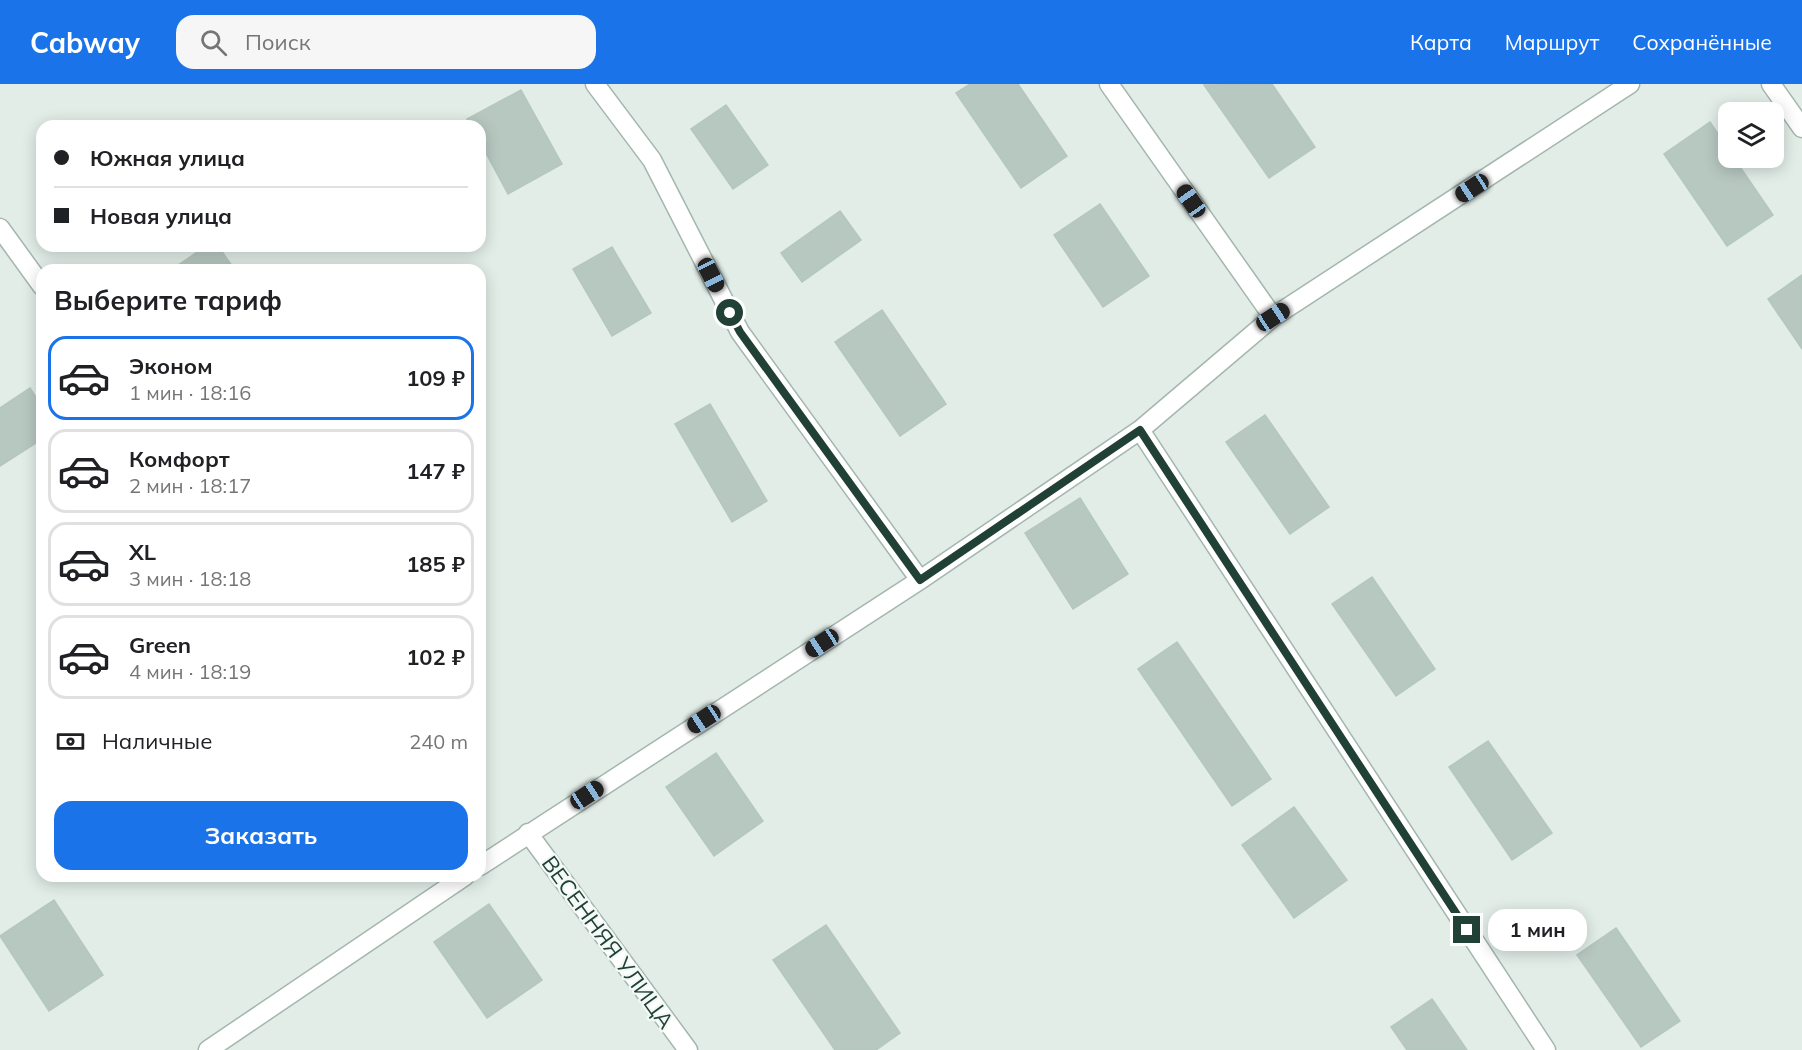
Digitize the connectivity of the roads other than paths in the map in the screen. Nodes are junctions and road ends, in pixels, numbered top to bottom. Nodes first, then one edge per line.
1 (595, 84) edge
2 (1109, 84) edge
3 (1630, 84) edge
4 (1771, 84) edge
5 (1802, 129) edge
6 (0, 228) edge
7 (36, 278) edge
8 (1273, 317) junction
9 (1140, 430) junction
10 (920, 580) junction
11 (528, 833) junction
12 (486, 862) edge
13 (456, 882) edge
14 (208, 1050) edge
15 (688, 1050) edge
16 (1545, 1050) edge

1 - 10 street
2 - 8 street
3 - 8 street
4 - 5 street
6 - 7 street
8 - 9 street
9 - 10 street
9 - 16 street
10 - 11 street
11 - 12 street
11 - 15 street, ВЕСЕННЯЯ УЛИЦА
13 - 14 street

